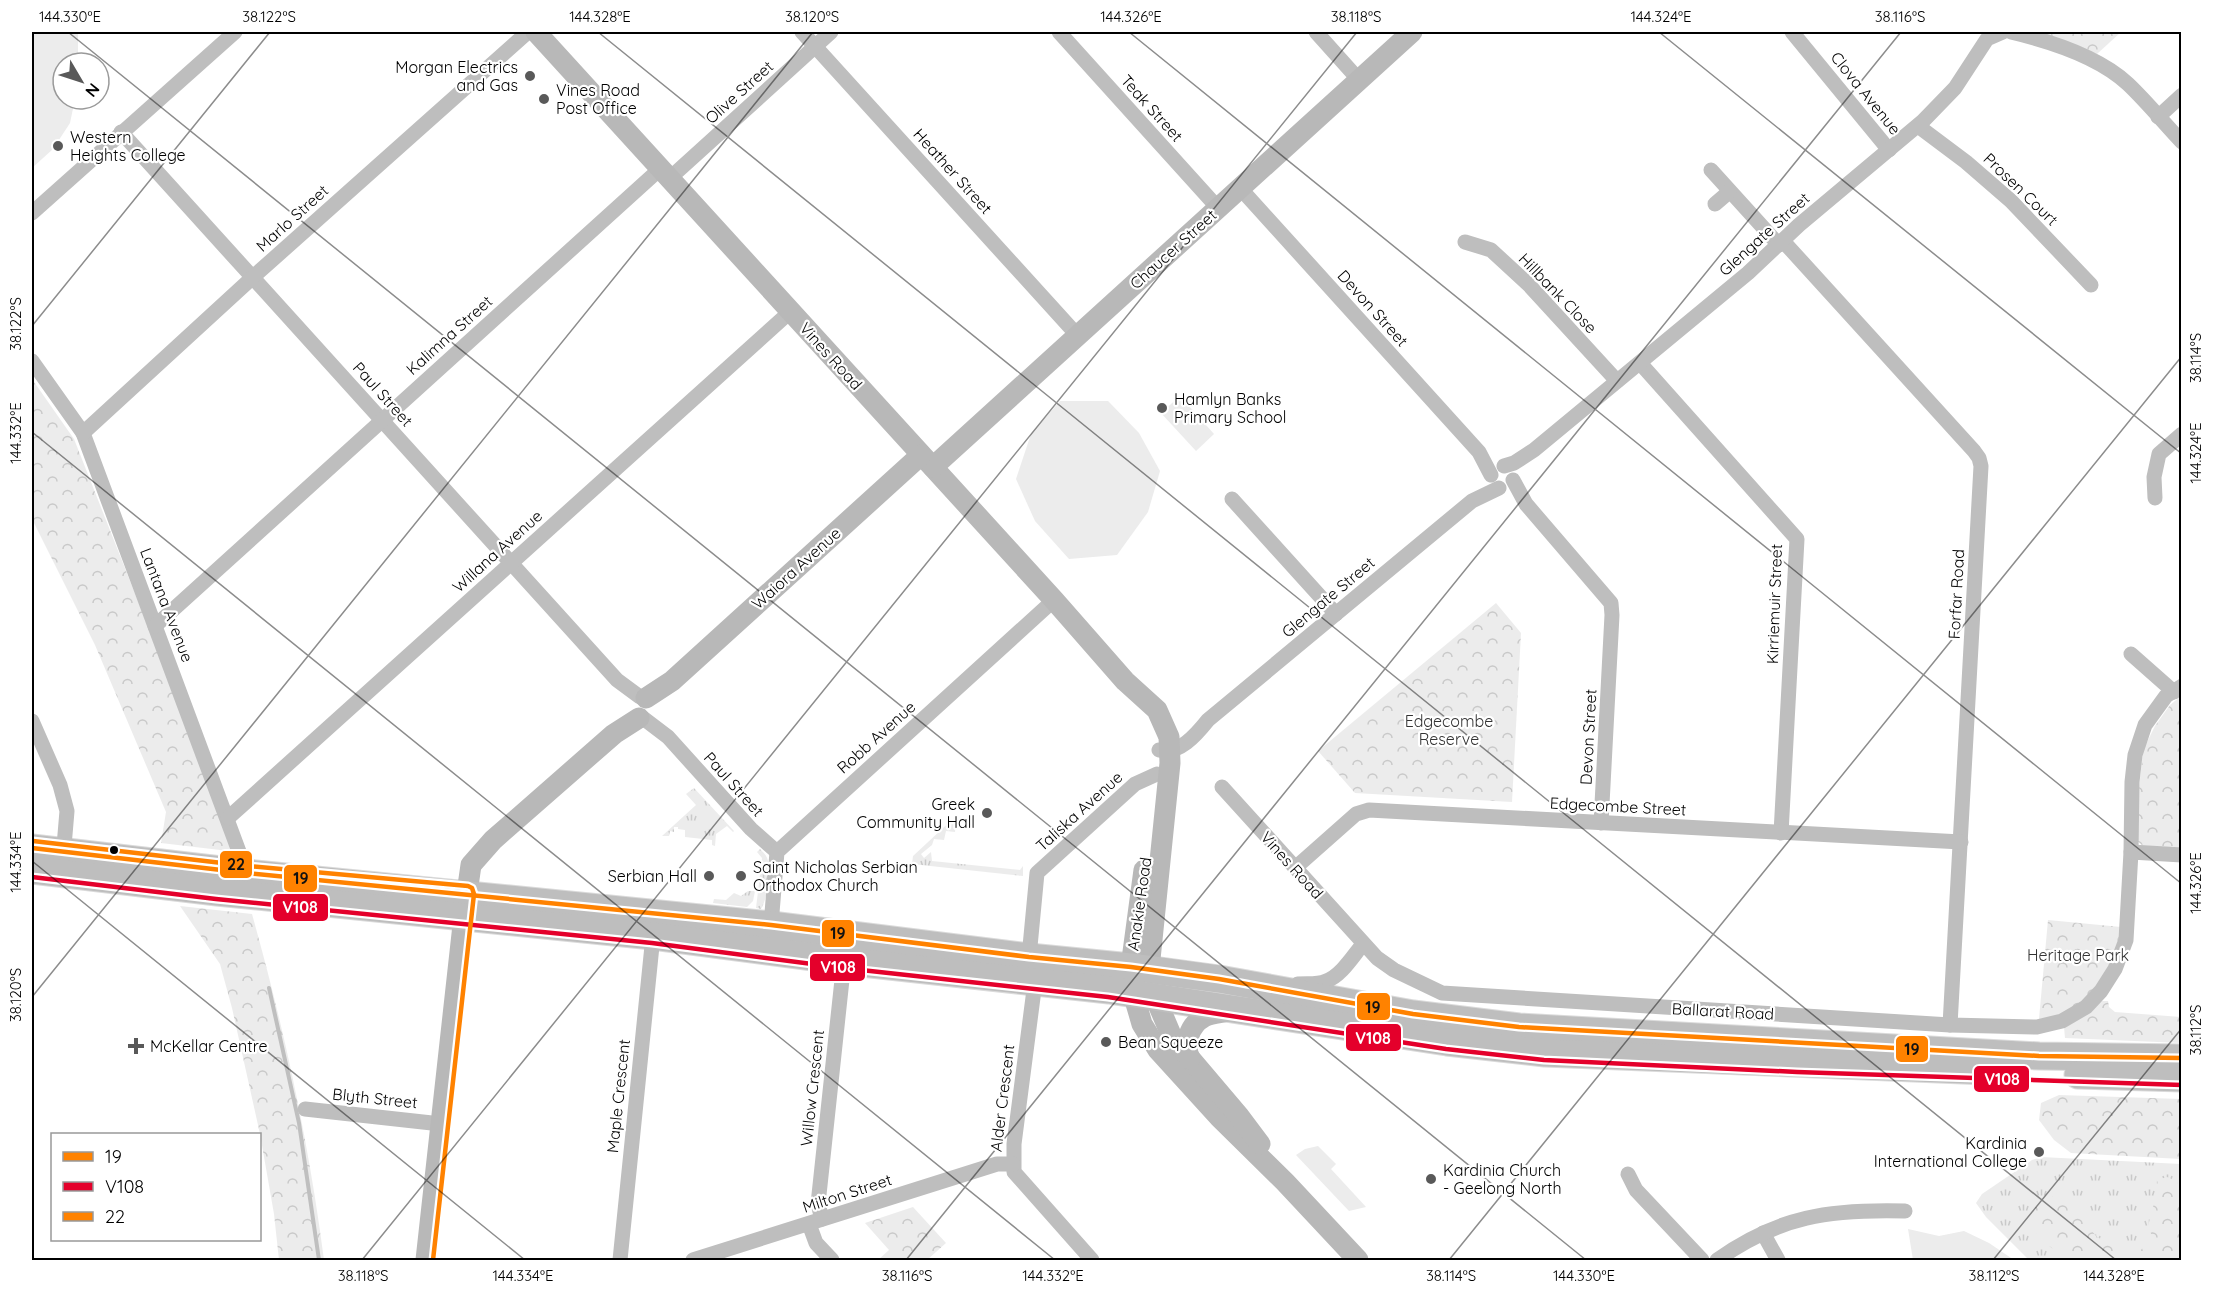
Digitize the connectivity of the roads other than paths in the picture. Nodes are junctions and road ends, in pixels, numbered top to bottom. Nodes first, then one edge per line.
1 (235, 32) edge
2 (528, 32) edge
3 (536, 32) edge
4 (802, 32) edge
5 (831, 32) edge
6 (1059, 32) edge
7 (1316, 32) edge
8 (1412, 32) edge
9 (1792, 32) edge
10 (2002, 32) edge
11 (2011, 32) edge
12 (815, 46) junction
13 (1359, 80) junction
14 (2181, 95) edge
15 (2158, 117) junction
16 (1918, 126) junction
17 (121, 132) junction
18 (2181, 142) edge
19 (1889, 150) junction
20 (1711, 170) dead end
21 (665, 173) junction
22 (1240, 188) junction
23 (1729, 192) junction
24 (1715, 204) dead end
25 (1218, 208) junction
26 (32, 213) edge
27 (1465, 242) dead end
28 (1781, 243) junction
29 (253, 277) junction
30 (2091, 285) dead end
31 (791, 311) junction
32 (1078, 336) junction
33 (32, 361) edge
34 (1640, 363) junction
35 (1617, 381) junction
36 (382, 420) junction
37 (83, 433) junction
38 (2181, 434) edge
39 (927, 461) junction
40 (1502, 477) junction
41 (2155, 498) dead end
42 (1232, 499) dead end
43 (511, 562) junction
44 (1054, 600) junction
45 (1336, 614) junction
46 (155, 626) junction
47 (2131, 654) dead end
48 (2178, 689) edge
49 (642, 708) junction
50 (32, 721) edge
51 (1164, 745) junction
52 (1157, 774) junction
53 (1222, 787) dead end
54 (228, 818) junction
55 (1601, 823) junction
56 (1781, 833) junction
57 (1961, 842) junction
58 (32, 848) edge
59 (777, 852) junction
60 (2131, 852) junction
61 (2181, 855) edge
62 (63, 862) junction
63 (1295, 868) junction
64 (32, 870) edge
65 (247, 873) junction
66 (465, 905) junction
67 (771, 925) junction
68 (653, 936) junction
69 (1363, 944) junction
70 (844, 961) junction
71 (1389, 967) joint
72 (1032, 970) junction
73 (1142, 981) junction
74 (1284, 991) junction
75 (1240, 1009) junction
76 (1950, 1025) junction
77 (2181, 1058) edge
78 (1190, 1059) junction
79 (2181, 1078) edge
80 (305, 1109) dead end
81 (441, 1124) junction
82 (1013, 1164) junction
83 (1628, 1174) dead end
84 (1285, 1182) junction
85 (1905, 1210) dead end
86 (816, 1221) junction
87 (1763, 1233) junction
88 (426, 1260) edge
89 (620, 1260) edge
90 (693, 1260) edge
91 (832, 1260) edge
92 (1092, 1260) edge
93 (1358, 1260) edge
94 (1702, 1260) edge
95 (1717, 1260) edge
96 (1778, 1260) edge

1 - 17 street
2 - 29 street, Marlo Street
3 - 21 main road, Vines Road
4 - 12 street, Heather Street
5 - 12 street, Olive Street
6 - 25 street, Teak Street
7 - 13 street
8 - 13 main road, Chaucer Street
9 - 19 street, Clova Avenue
10 - 16 street, Glengate Street
11 - 15 street
12 - 21 street, Olive Street
12 - 32 street, Heather Street
13 - 22 main road, Chaucer Street
14 - 15 street
15 - 18 street
16 - 19 street, Glengate Street
16 - 30 street, Prosen Court
17 - 26 street
17 - 29 street, Paul Street
19 - 28 street, Glengate Street
20 - 23 street, Forfar Road
21 - 31 main road, Vines Road
21 - 36 street, Kalimna Street
22 - 25 main road, Chaucer Street
22 - 40 street, Devon Street
23 - 24 street
23 - 28 street, Forfar Road
25 - 32 main road, Chaucer Street
27 - 35 street, Hillbank Close
28 - 34 street, Glengate Street
28 - 57 street, Forfar Road
29 - 36 street, Paul Street
29 - 37 street, Marlo Street
31 - 39 main road, Vines Road
31 - 43 street, Willana Avenue
32 - 39 main road, Chaucer Street
33 - 37 street, Lantana Avenue
34 - 35 street, Glengate Street
34 - 56 street, Kirriemuir Street
35 - 40 street, Glengate Street
36 - 43 street, Paul Street
36 - 46 street, Kalimna Street
37 - 46 street, Lantana Avenue
38 - 41 street
39 - 44 main road, Vines Road
39 - 49 main road, Waiora Avenue
40 - 45 street, Glengate Street
40 - 55 street, Devon Street
42 - 45 street
43 - 49 street, Paul Street
43 - 54 street, Willana Avenue
44 - 51 main road, Vines Road
44 - 59 street, Robb Avenue
45 - 51 street, Glengate Street
46 - 54 street, Lantana Avenue
47 - 48 street
48 - 60 street
49 - 59 street, Paul Street
49 - 66 main road, Waiora Avenue
50 - 62 street
51 - 52 main road, Anakie Road
51 - 73 main road, Anakie Road
52 - 72 street, Taliska Avenue
52 - 73 main road, Anakie Road
53 - 63 street, Vines Road
54 - 65 street, Lantana Avenue
55 - 56 street, Edgecombe Street
55 - 63 street, Edgecombe Street
56 - 57 street, Edgecombe Street
57 - 76 street, Forfar Road
58 - 62 highway, Ballarat Road
59 - 67 street
60 - 61 street
60 - 76 street, Ballarat Road
62 - 64 highway, Ballarat Road
62 - 65 highway, Ballarat Road
62 - 66 highway, Ballarat Road
63 - 69 street, Vines Road
65 - 66 highway, Ballarat Road
66 - 67 highway, Ballarat Road
66 - 68 highway, Ballarat Road
66 - 81 main road, Waiora Avenue
67 - 72 highway, Ballarat Road
68 - 70 highway, Ballarat Road
68 - 89 street, Maple Crescent
69 - 71 street, Vines Road
69 - 74 street
70 - 72 highway, Ballarat Road
70 - 86 street, Willow Crescent
71 - 76 street, Ballarat Road
72 - 73 highway, Ballarat Road
72 - 82 street, Alder Crescent
73 - 74 highway, Ballarat Road
73 - 75 highway, Ballarat Road
73 - 78 main road, Anakie Road
73 - 84 main road, Anakie Road
74 - 77 highway, Ballarat Road
75 - 78 main road
75 - 79 highway, Ballarat Road
78 - 84 main road, Anakie Road
80 - 81 street, Blyth Street
81 - 88 main road, Waiora Avenue
82 - 86 street, Milton Street
82 - 92 street, Alder Crescent
83 - 94 street
84 - 93 main road, Anakie Road
85 - 87 street
86 - 90 street, Milton Street
86 - 91 street, Willow Crescent
87 - 95 street
87 - 96 street

